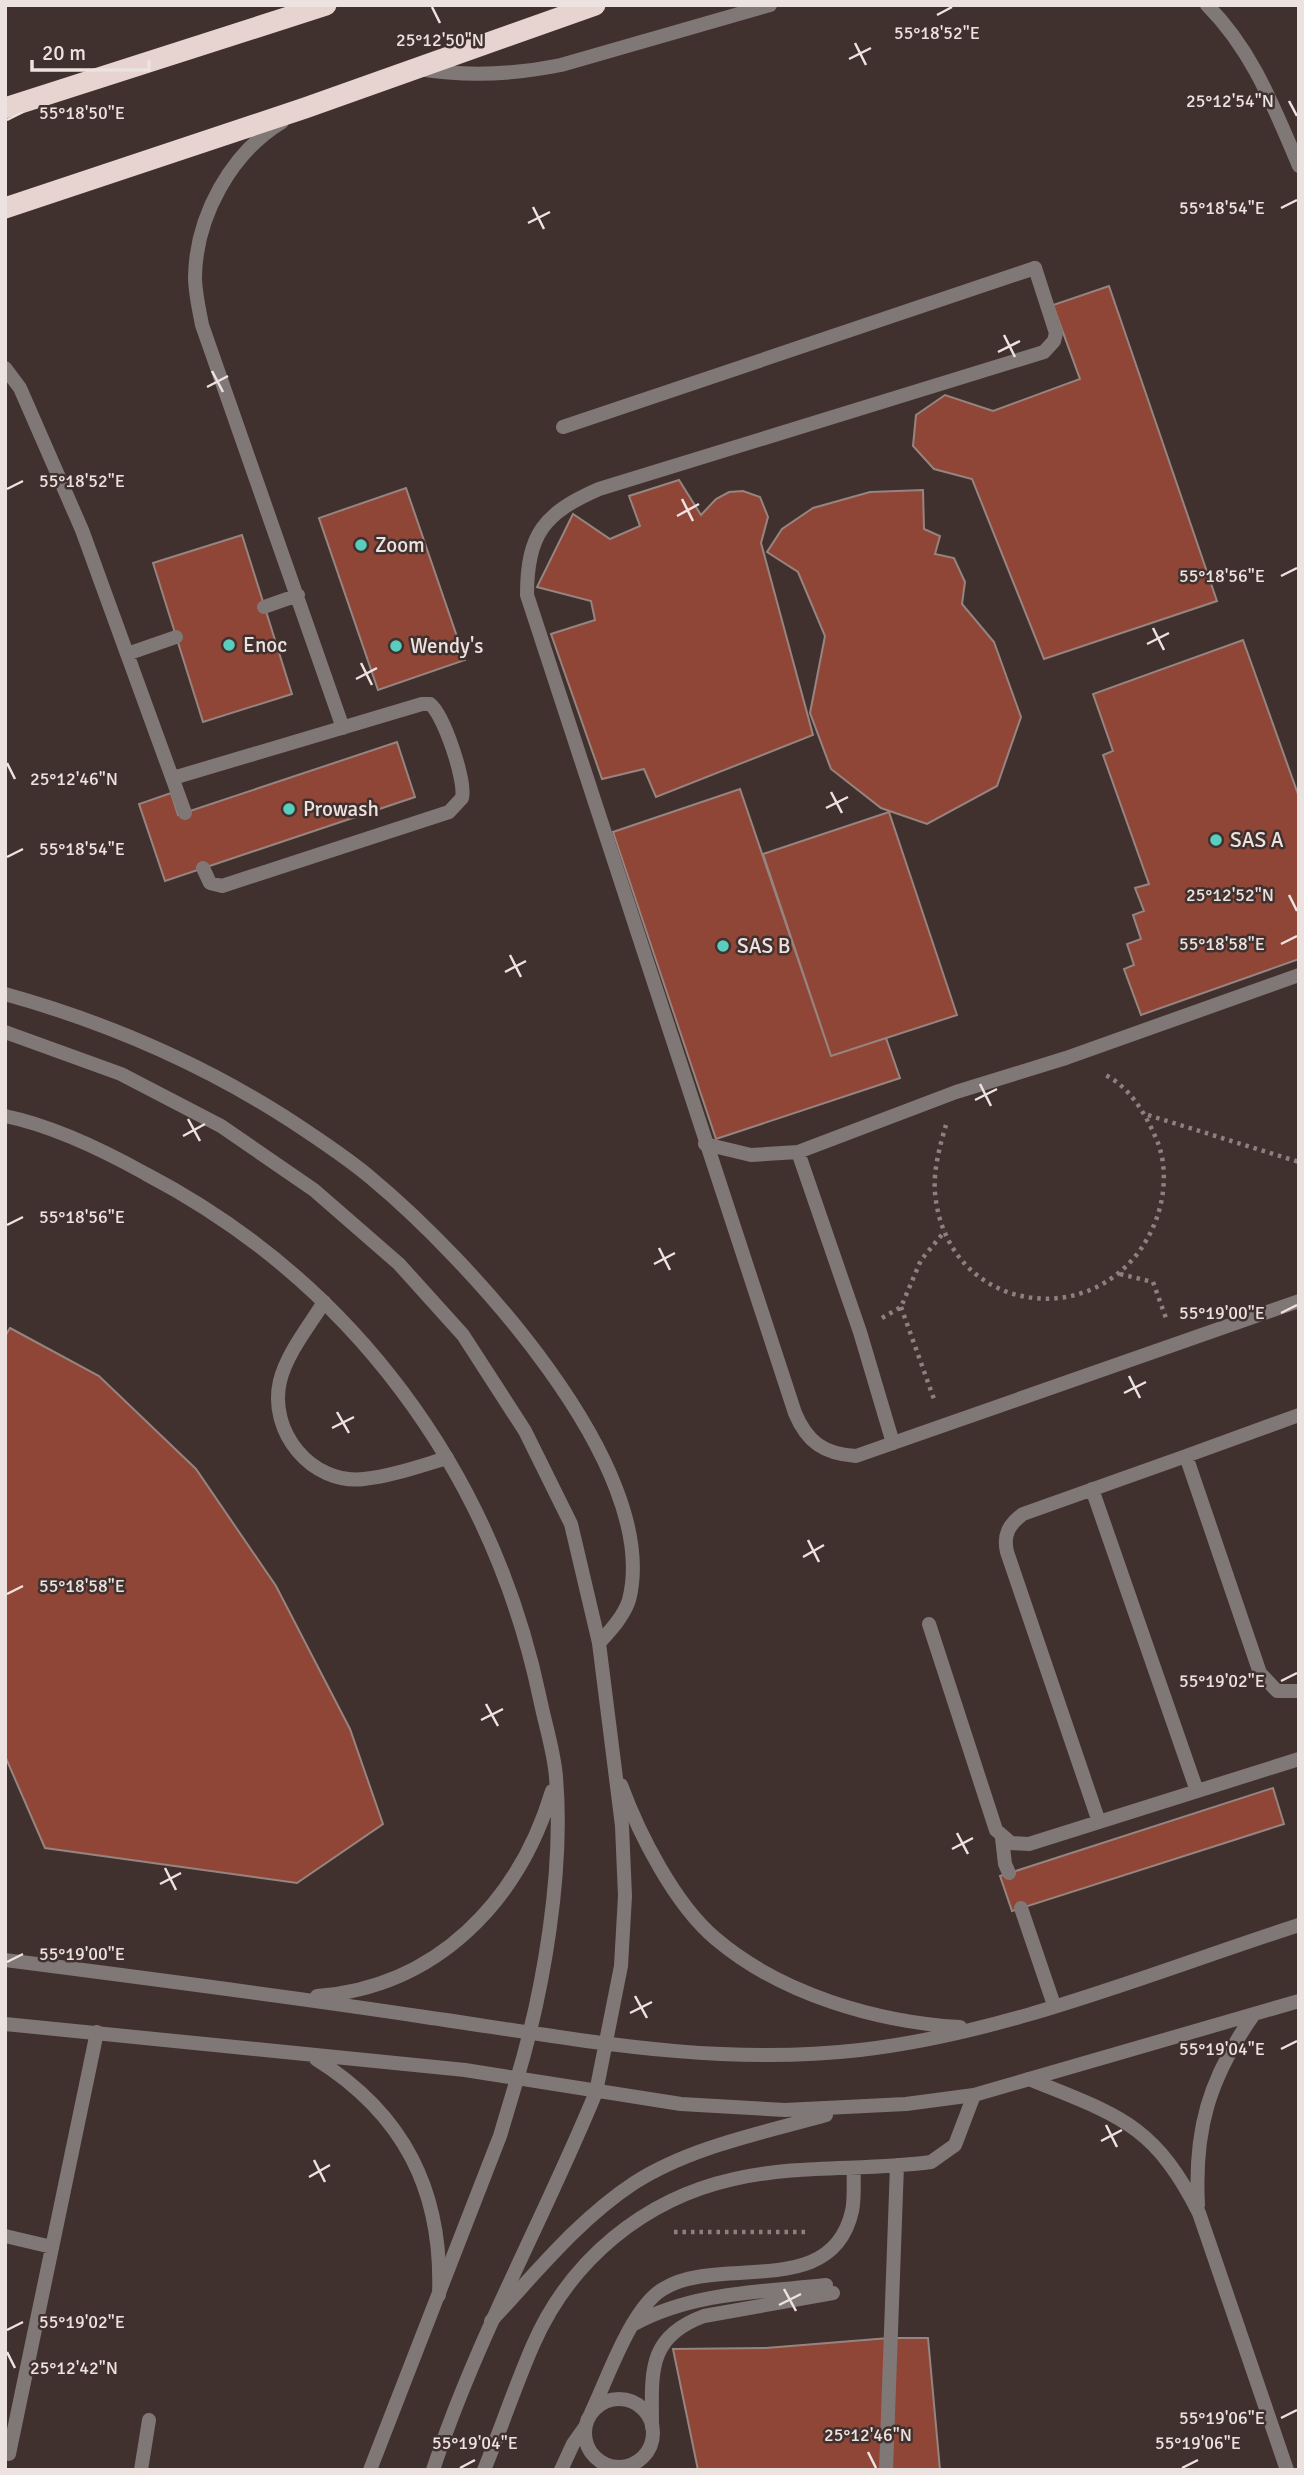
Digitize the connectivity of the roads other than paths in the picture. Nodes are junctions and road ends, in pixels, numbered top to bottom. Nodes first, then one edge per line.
1 (326, 5) edge
2 (595, 5) edge
3 (770, 5) edge
4 (1207, 5) edge
5 (417, 69) junction
6 (5, 108) edge
7 (305, 108) junction
8 (1299, 166) edge
9 (5, 208) edge
10 (5, 368) edge
11 (563, 427) dead end
12 (298, 595) junction
13 (264, 607) dead end
14 (176, 637) dead end
15 (127, 654) junction
16 (343, 728) junction
17 (173, 778) junction
18 (185, 813) dead end
19 (203, 869) dead end
20 (1299, 975) edge
21 (5, 994) edge
22 (5, 1032) edge
23 (5, 1116) edge
24 (705, 1144) junction
25 (798, 1152) junction
26 (324, 1301) junction
27 (1299, 1301) edge
28 (1299, 1415) edge
29 (893, 1443) junction
30 (1186, 1456) junction
31 (447, 1458) junction
32 (1092, 1489) junction
33 (929, 1624) dead end
34 (599, 1643) junction
35 (1299, 1691) edge
36 (611, 1757) junction
37 (1299, 1759) edge
38 (556, 1776) junction
39 (1197, 1791) junction
40 (1099, 1822) junction
41 (1002, 1838) junction
42 (1009, 1873) dead end
43 (1021, 1908) dead end
44 (1299, 1925) edge
45 (5, 1960) edge
46 (293, 1997) junction
47 (1299, 2001) edge
48 (1054, 2005) junction
49 (1252, 2017) junction
50 (5, 2024) edge
51 (982, 2028) junction
52 (97, 2032) junction
53 (531, 2032) junction
54 (607, 2044) junction
55 (312, 2056) junction
56 (517, 2079) junction
57 (1029, 2079) junction
58 (596, 2092) junction
59 (974, 2095) junction
60 (847, 2108) junction
61 (897, 2165) junction
62 (853, 2168) junction
63 (1199, 2213) junction
64 (5, 2236) edge
65 (52, 2247) junction
66 (439, 2295) junction
67 (491, 2321) junction
68 (634, 2324) junction
69 (588, 2419) junction
70 (149, 2420) dead end
71 (652, 2427) junction
72 (9, 2454) dead end
73 (623, 2469) edge
74 (141, 2470) edge
75 (369, 2470) edge
76 (433, 2470) edge
77 (484, 2470) edge
78 (561, 2470) edge
79 (886, 2470) edge
80 (1287, 2470) edge

1 - 6 highway
2 - 5 highway
3 - 5 street
4 - 8 street
5 - 7 highway
7 - 9 highway
7 - 12 street
10 - 15 street
11 - 24 street
12 - 13 street
12 - 16 street
14 - 15 street
15 - 17 street
16 - 17 street
16 - 19 street
17 - 18 street
20 - 25 street
21 - 34 street
22 - 34 street
23 - 26 street
24 - 25 street
24 - 29 street
25 - 29 street
26 - 31 street
26 - 31 street
27 - 29 street
28 - 30 street
30 - 32 street
30 - 35 street
31 - 38 street
32 - 39 street
32 - 40 street
33 - 41 street
34 - 36 street
36 - 51 street
36 - 54 street
37 - 39 street
38 - 46 street
38 - 53 street
39 - 40 street
40 - 41 street
41 - 42 street
43 - 48 street
44 - 48 street
45 - 46 street
46 - 53 street
47 - 49 street
48 - 51 street
49 - 57 street
49 - 63 street
50 - 52 street
51 - 54 street
52 - 55 street
52 - 65 street
53 - 54 street
53 - 56 street
54 - 58 street
55 - 56 street
55 - 66 street
56 - 58 street
56 - 66 street
57 - 59 street
57 - 63 street
58 - 60 street
58 - 67 street
59 - 60 street
59 - 61 street
60 - 67 street
61 - 62 street
61 - 79 street
62 - 68 street
62 - 77 street
63 - 80 street
64 - 65 street
65 - 72 street
66 - 75 street
67 - 76 street
68 - 69 street
68 - 71 street
69 - 71 street
69 - 73 street
69 - 78 street
70 - 74 street
71 - 73 street

